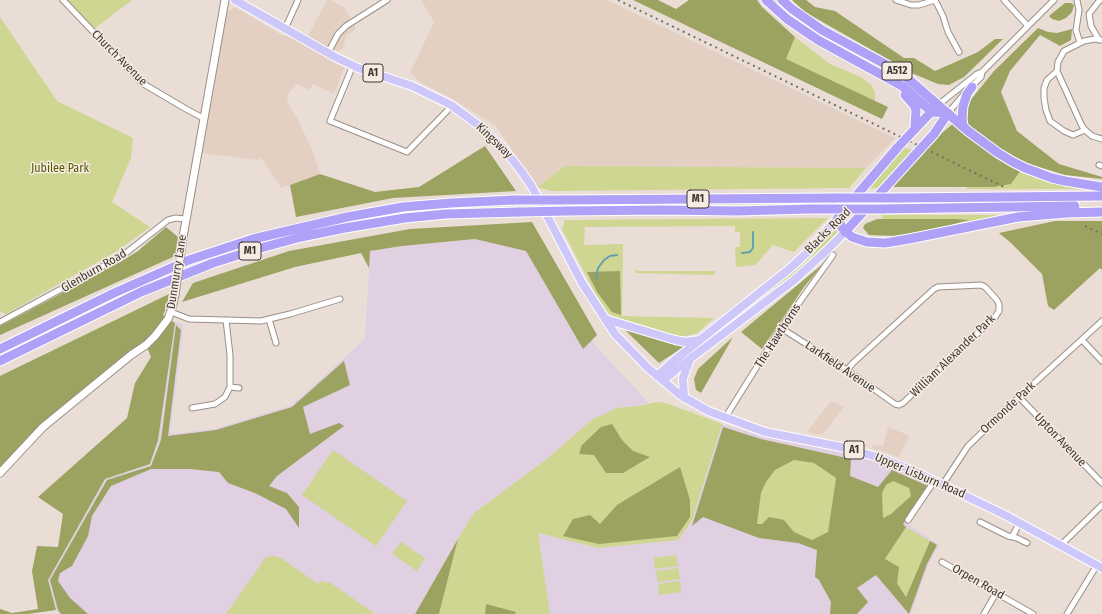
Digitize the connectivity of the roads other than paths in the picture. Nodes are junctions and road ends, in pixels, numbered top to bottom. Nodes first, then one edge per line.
1 (63, 0) edge
2 (225, 0) edge
3 (235, 0) edge
4 (298, 0) edge
5 (387, 0) edge
6 (766, 0) edge
7 (782, 0) edge
8 (896, 0) edge
9 (935, 0) edge
10 (1004, 0) edge
11 (1054, 0) edge
12 (1077, 0) edge
13 (1100, 0) edge
14 (1028, 26) junction
15 (285, 29) junction
16 (1101, 40) edge
17 (1080, 43) junction
18 (959, 52) dead end
19 (328, 53) junction
20 (353, 65) junction
21 (1057, 71) junction
22 (982, 72) junction
23 (881, 74) junction
24 (972, 87) junction
25 (451, 105) junction
26 (935, 108) junction
27 (948, 113) junction
28 (203, 118) junction
29 (963, 126) junction
30 (914, 129) junction
31 (1085, 130) junction
32 (1102, 139) edge
33 (1102, 187) edge
34 (1102, 196) edge
35 (1102, 206) edge
36 (1102, 212) edge
37 (838, 218) junction
38 (185, 219) junction
39 (845, 232) junction
40 (832, 255) dead end
41 (340, 299) dead end
42 (171, 312) junction
43 (0, 315) edge
44 (7, 319) junction
45 (269, 319) junction
46 (605, 319) junction
47 (226, 320) junction
48 (1102, 321) edge
49 (0, 322) edge
50 (782, 328) junction
51 (701, 339) junction
52 (1082, 340) junction
53 (276, 344) dead end
54 (0, 349) edge
55 (690, 359) junction
56 (0, 361) edge
57 (1102, 361) edge
58 (846, 370) junction
59 (660, 379) junction
60 (230, 387) junction
61 (239, 388) dead end
62 (1019, 397) junction
63 (684, 398) junction
64 (899, 405) joint
65 (192, 408) dead end
66 (725, 418) junction
67 (0, 473) edge
68 (939, 482) junction
69 (1102, 483) edge
70 (1102, 505) edge
71 (908, 520) dead end
72 (980, 522) dead end
73 (1020, 522) junction
74 (1012, 537) junction
75 (1027, 543) dead end
76 (1061, 545) junction
77 (942, 562) dead end
78 (1099, 567) edge
79 (996, 593) junction
80 (984, 614) edge
81 (1033, 614) edge
82 (1067, 614) edge

1 - 28 street, Church Avenue
2 - 28 street, Dunmurry Lane
3 - 15 main road, Kingsway / A1
4 - 15 street
5 - 19 street
6 - 23 highway, A512
7 - 26 highway, A512
8 - 9 street
9 - 18 street
10 - 14 street
11 - 14 street, Blacks Road
12 - 17 street
13 - 16 street
14 - 22 street, Blacks Road
15 - 19 main road, Kingsway / A1
16 - 17 street
17 - 21 street
19 - 20 main road, Kingsway / A1
20 - 25 main road, Kingsway / A1
20 - 25 street
21 - 31 street
21 - 31 street
22 - 24 street, Blacks Road
22 - 26 street, Blacks Road
23 - 26 highway, A512
23 - 30 highway, A512
24 - 27 street, Blacks Road
24 - 29 highway
25 - 46 main road, Kingsway / A1
26 - 27 highway, A512
26 - 30 highway, Blacks Road
27 - 29 highway
27 - 39 highway, Blacks Road, bridge
28 - 38 street, Dunmurry Lane
29 - 33 highway
30 - 37 highway, Blacks Road, bridge
31 - 32 street
34 - 54 highway, M1, bridge
35 - 56 highway, M1, bridge
36 - 39 highway
37 - 39 highway
37 - 51 main road, Blacks Road
38 - 42 street, Dunmurry Lane, bridge
38 - 44 street, Glenburn Road
39 - 55 main road, Blacks Road
40 - 50 street, The Hawthorns
41 - 45 street
42 - 47 street
42 - 67 street, Dunmurry Lane
43 - 44 street
44 - 49 street, Glenburn Road
45 - 47 street
45 - 53 street
46 - 51 main road
46 - 59 main road, Kingsway / A1
47 - 60 street
48 - 52 street, Ormonde Park
50 - 58 street, Larkfield Avenue
50 - 66 street, The Hawthorns
51 - 59 main road, Blacks Road
52 - 57 street
52 - 62 street, Ormonde Park
55 - 59 main road, Blacks Road
55 - 63 main road
58 - 64 street, Larkfield Avenue
58 - 64 street, William Alexander Park
59 - 63 main road, Upper Lisburn Road / A1
60 - 61 street
60 - 65 street
62 - 68 street, Ormonde Park
62 - 69 street, Upton Avenue
63 - 66 main road, Upper Lisburn Road / A1
66 - 68 main road, Upper Lisburn Road / A1
68 - 71 street, Ormonde Park
68 - 73 main road, Upper Lisburn Road / A1
70 - 76 street
72 - 74 street
73 - 74 street
73 - 76 main road, Upper Lisburn Road / A1
74 - 75 street
76 - 78 main road, Upper Lisburn Road / A1
77 - 79 street, Orpen Road
78 - 82 street
79 - 80 street
79 - 81 street, Orpen Road

